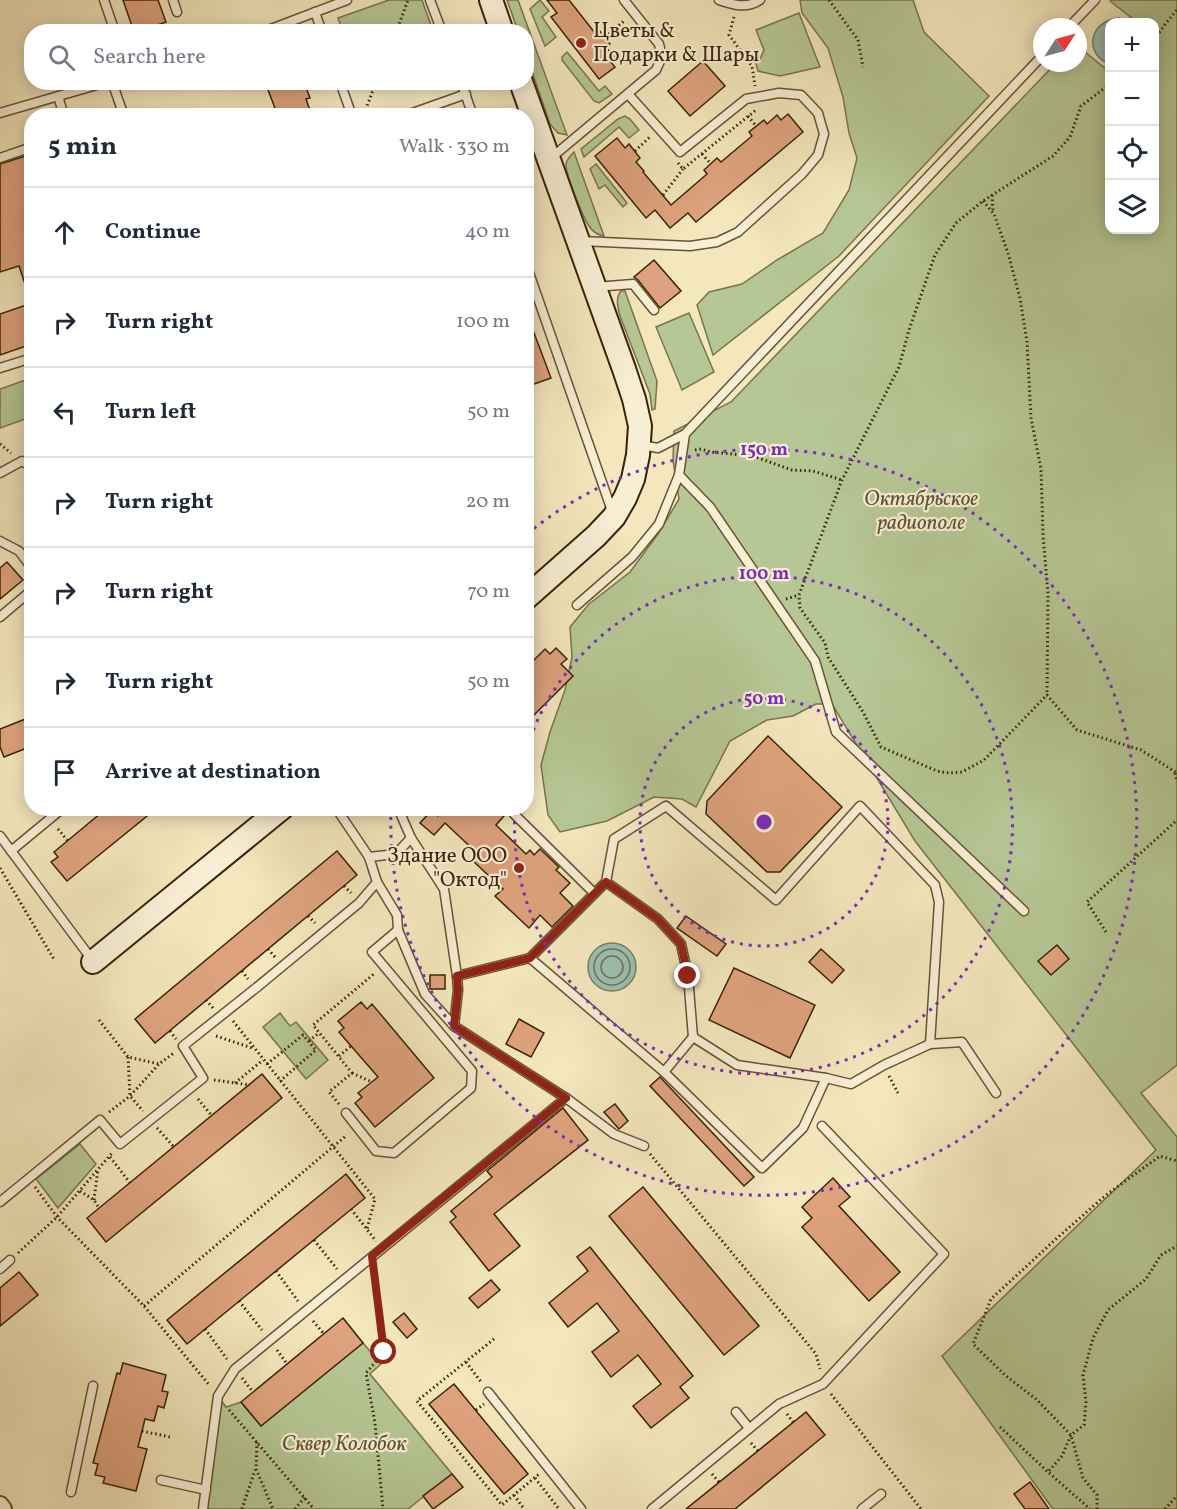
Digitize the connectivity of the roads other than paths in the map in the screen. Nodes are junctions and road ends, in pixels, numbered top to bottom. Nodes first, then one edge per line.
1 (104, 0) edge
2 (173, 0) edge
3 (347, 0) edge
4 (430, 0) edge
5 (491, 0) edge
6 (624, 0) edge
7 (719, 0) edge
8 (760, 0) edge
9 (1095, 0) edge
10 (177, 12) dead end
11 (315, 12) junction
12 (1078, 18) edge
13 (112, 24) edge
14 (284, 24) edge
15 (319, 24) edge
16 (439, 24) edge
17 (499, 24) edge
18 (1033, 66) edge
19 (79, 90) edge
20 (115, 90) edge
21 (343, 90) edge
22 (464, 90) edge
23 (524, 90) edge
24 (466, 94) junction
25 (628, 94) junction
26 (58, 96) junction
27 (62, 108) edge
28 (121, 108) edge
29 (349, 108) edge
30 (427, 108) edge
31 (470, 108) edge
32 (530, 108) edge
33 (0, 113) edge
34 (534, 118) edge
35 (24, 150) edge
36 (0, 158) edge
37 (549, 160) junction
38 (577, 241) junction
39 (534, 287) edge
40 (594, 287) junction
41 (654, 310) dead end
42 (24, 360) edge
43 (0, 368) edge
44 (685, 434) junction
45 (639, 445) junction
46 (24, 462) edge
47 (0, 473) edge
48 (679, 475) junction
49 (614, 517) junction
50 (0, 541) edge
51 (24, 558) edge
52 (534, 591) edge
53 (24, 597) edge
54 (578, 605) dead end
55 (0, 617) edge
56 (54, 816) edge
57 (272, 816) edge
58 (341, 816) edge
59 (401, 816) edge
60 (516, 816) edge
61 (0, 836) edge
62 (411, 838) junction
63 (11, 851) junction
64 (369, 857) junction
65 (377, 882) junction
66 (606, 882) junction
67 (594, 893) junction
68 (1024, 911) dead end
69 (398, 930) junction
70 (530, 958) junction
71 (93, 962) joint
72 (457, 976) junction
73 (454, 1026) junction
74 (693, 1037) junction
75 (930, 1044) junction
76 (663, 1072) junction
77 (826, 1078) junction
78 (996, 1092) dead end
79 (566, 1098) junction
80 (346, 1113) road end
81 (822, 1125) dead end
82 (644, 1146) road end
83 (0, 1202) edge
84 (10, 1260) road end
85 (0, 1269) edge
86 (93, 1386) dead end
87 (488, 1392) road end
88 (736, 1412) dead end
89 (749, 1428) junction
90 (160, 1480) dead end
91 (206, 1490) junction
92 (71, 1492) dead end
93 (881, 1494) dead end
94 (0, 1505) edge
95 (3, 1509) edge
96 (203, 1509) edge
97 (581, 1509) edge
98 (652, 1509) edge
99 (862, 1509) edge

1 - 13 lane
2 - 10 lane
3 - 11 lane
4 - 16 lane
5 - 17 street
6 - 25 lane
7 - 8 lane
9 - 12 lane
11 - 14 lane
11 - 15 lane
18 - 44 lane
19 - 26 lane
20 - 28 lane
21 - 29 lane
22 - 24 lane
23 - 32 street
24 - 30 lane
24 - 31 lane
25 - 37 lane
25 - 38 lane
26 - 27 lane
26 - 33 lane
34 - 37 street
35 - 36 lane
37 - 38 street
38 - 40 street
39 - 49 lane
40 - 41 lane
40 - 45 street
42 - 43 lane
44 - 45 lane
44 - 48 lane
45 - 49 street
46 - 47 lane
48 - 54 lane
48 - 68 lane
49 - 52 street
50 - 51 lane
53 - 55 lane
56 - 63 lane
57 - 71 street
58 - 64 lane
59 - 62 lane
60 - 67 lane
61 - 63 lane
62 - 64 lane
62 - 72 lane
63 - 71 lane
64 - 65 lane
65 - 69 lane
65 - 83 lane
66 - 67 lane
66 - 74 lane
66 - 75 lane
67 - 70 lane
69 - 73 lane
69 - 80 lane
70 - 72 lane
70 - 76 lane
72 - 73 lane
73 - 79 lane
74 - 76 lane
74 - 77 lane
75 - 77 lane
75 - 78 lane
76 - 77 lane
79 - 82 lane
79 - 91 lane
81 - 89 lane
84 - 85 lane
86 - 92 lane
87 - 97 lane
88 - 89 lane
89 - 98 lane
90 - 91 lane
91 - 96 lane
93 - 99 lane
94 - 95 street

